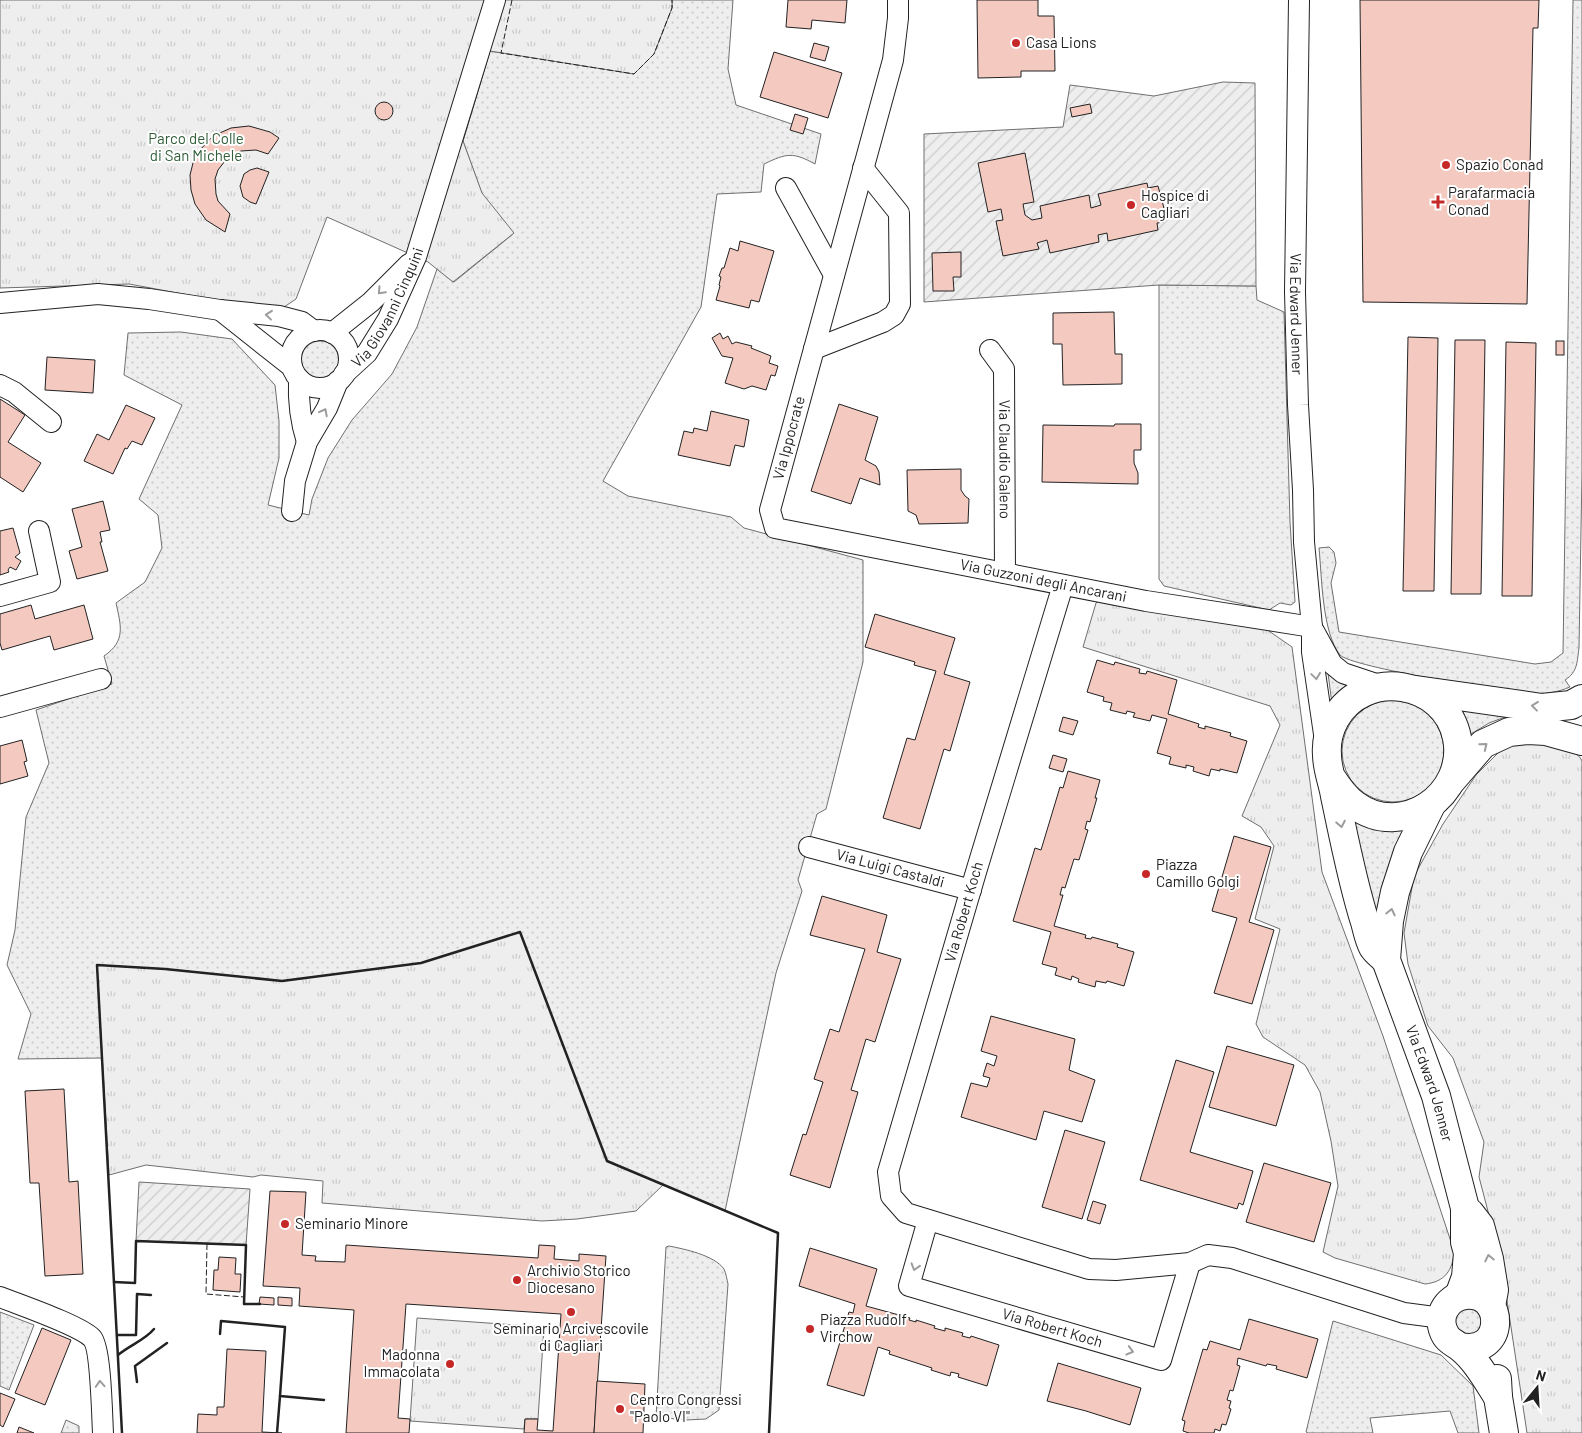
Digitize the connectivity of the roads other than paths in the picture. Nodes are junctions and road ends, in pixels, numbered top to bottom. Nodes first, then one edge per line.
1 (495, 0) edge
2 (898, 0) edge
3 (1299, 0) edge
4 (863, 168) junction
5 (786, 188) dead end
6 (416, 257) junction
7 (834, 275) junction
8 (0, 303) edge
9 (220, 310) junction
10 (323, 332) junction
11 (814, 349) junction
12 (990, 350) dead end
13 (295, 372) junction
14 (341, 378) junction
15 (0, 385) edge
16 (51, 422) dead end
17 (308, 442) junction
18 (292, 511) dead end
19 (775, 528) joint
20 (39, 531) dead end
21 (1005, 573) junction
22 (1063, 585) junction
23 (0, 596) edge
24 (1312, 627) junction
25 (101, 679) dead end
26 (1382, 686) junction
27 (1416, 690) junction
28 (1582, 699) edge
29 (0, 706) edge
30 (1582, 741) edge
31 (1329, 766) junction
32 (1451, 781) junction
33 (1431, 805) junction
34 (809, 848) dead end
35 (971, 890) junction
36 (1386, 960) junction
37 (1466, 1208) junction
38 (928, 1220) junction
39 (1190, 1262) junction
40 (1459, 1296) junction
41 (0, 1297) edge
42 (1442, 1318) junction
43 (1493, 1319) junction
44 (1460, 1347) junction
45 (1498, 1397) junction
46 (103, 1433) edge
47 (1504, 1433) edge

1 - 6 street
2 - 4 street, Via Ippocrate
3 - 24 street, Via Edward Jenner
4 - 7 street, Via Ippocrate
4 - 11 street
5 - 7 street
6 -> 10 street, Via Giovanni Cinquini
6 - 14 street, Via Giovanni Cinquini
7 - 11 street, Via Ippocrate
8 - 9 street, Via Giovanni Cinquini
10 -> 9 street, Via Giovanni Cinquini
9 - 13 street, Via Giovanni Cinquini
10 - 13 street, Via Giovanni Cinquini
10 - 14 street, Via Giovanni Cinquini
11 - 19 street, Via Ippocrate
12 - 21 street, Via Claudio Galeno
13 - 14 street, Via Giovanni Cinquini
13 - 17 street
17 -> 14 street
15 - 16 street
17 - 18 street
19 - 21 street, Via Guzzoni degli Ancarani
20 - 23 street
21 - 22 street, Via Guzzoni degli Ancarani
22 - 24 street, Via Guzzoni degli Ancarani
22 - 35 street, Via Robert Koch
24 - 26 street, Via Edward Jenner
24 -> 31 street, Via Edward Jenner
25 - 29 street
26 - 27 main road, Via Edward Jenner
26 - 31 main road, Via Edward Jenner
28 -> 27 main road
27 - 32 main road, Via Edward Jenner
32 -> 30 main road
31 - 33 main road, Via Edward Jenner
31 -> 36 main road, Via Edward Jenner
32 - 33 main road, Via Edward Jenner
36 -> 33 main road, Via Edward Jenner
34 - 35 street, Via Luigi Castaldi
35 - 38 street, Via Robert Koch
36 - 37 main road, Via Edward Jenner
37 - 40 main road, Via Edward Jenner
43 -> 37 main road, Via Edward Jenner
38 - 39 street, Via Robert Koch
38 -> 39 street, Via Robert Koch
39 - 42 street, Via Robert Koch
40 - 42 main road
40 - 43 main road
46 -> 41 street
42 - 44 main road
43 - 44 main road
43 - 45 main road, Via Edward Jenner
44 - 45 main road, Via Edward Jenner
45 - 47 main road, Via Edward Jenner

